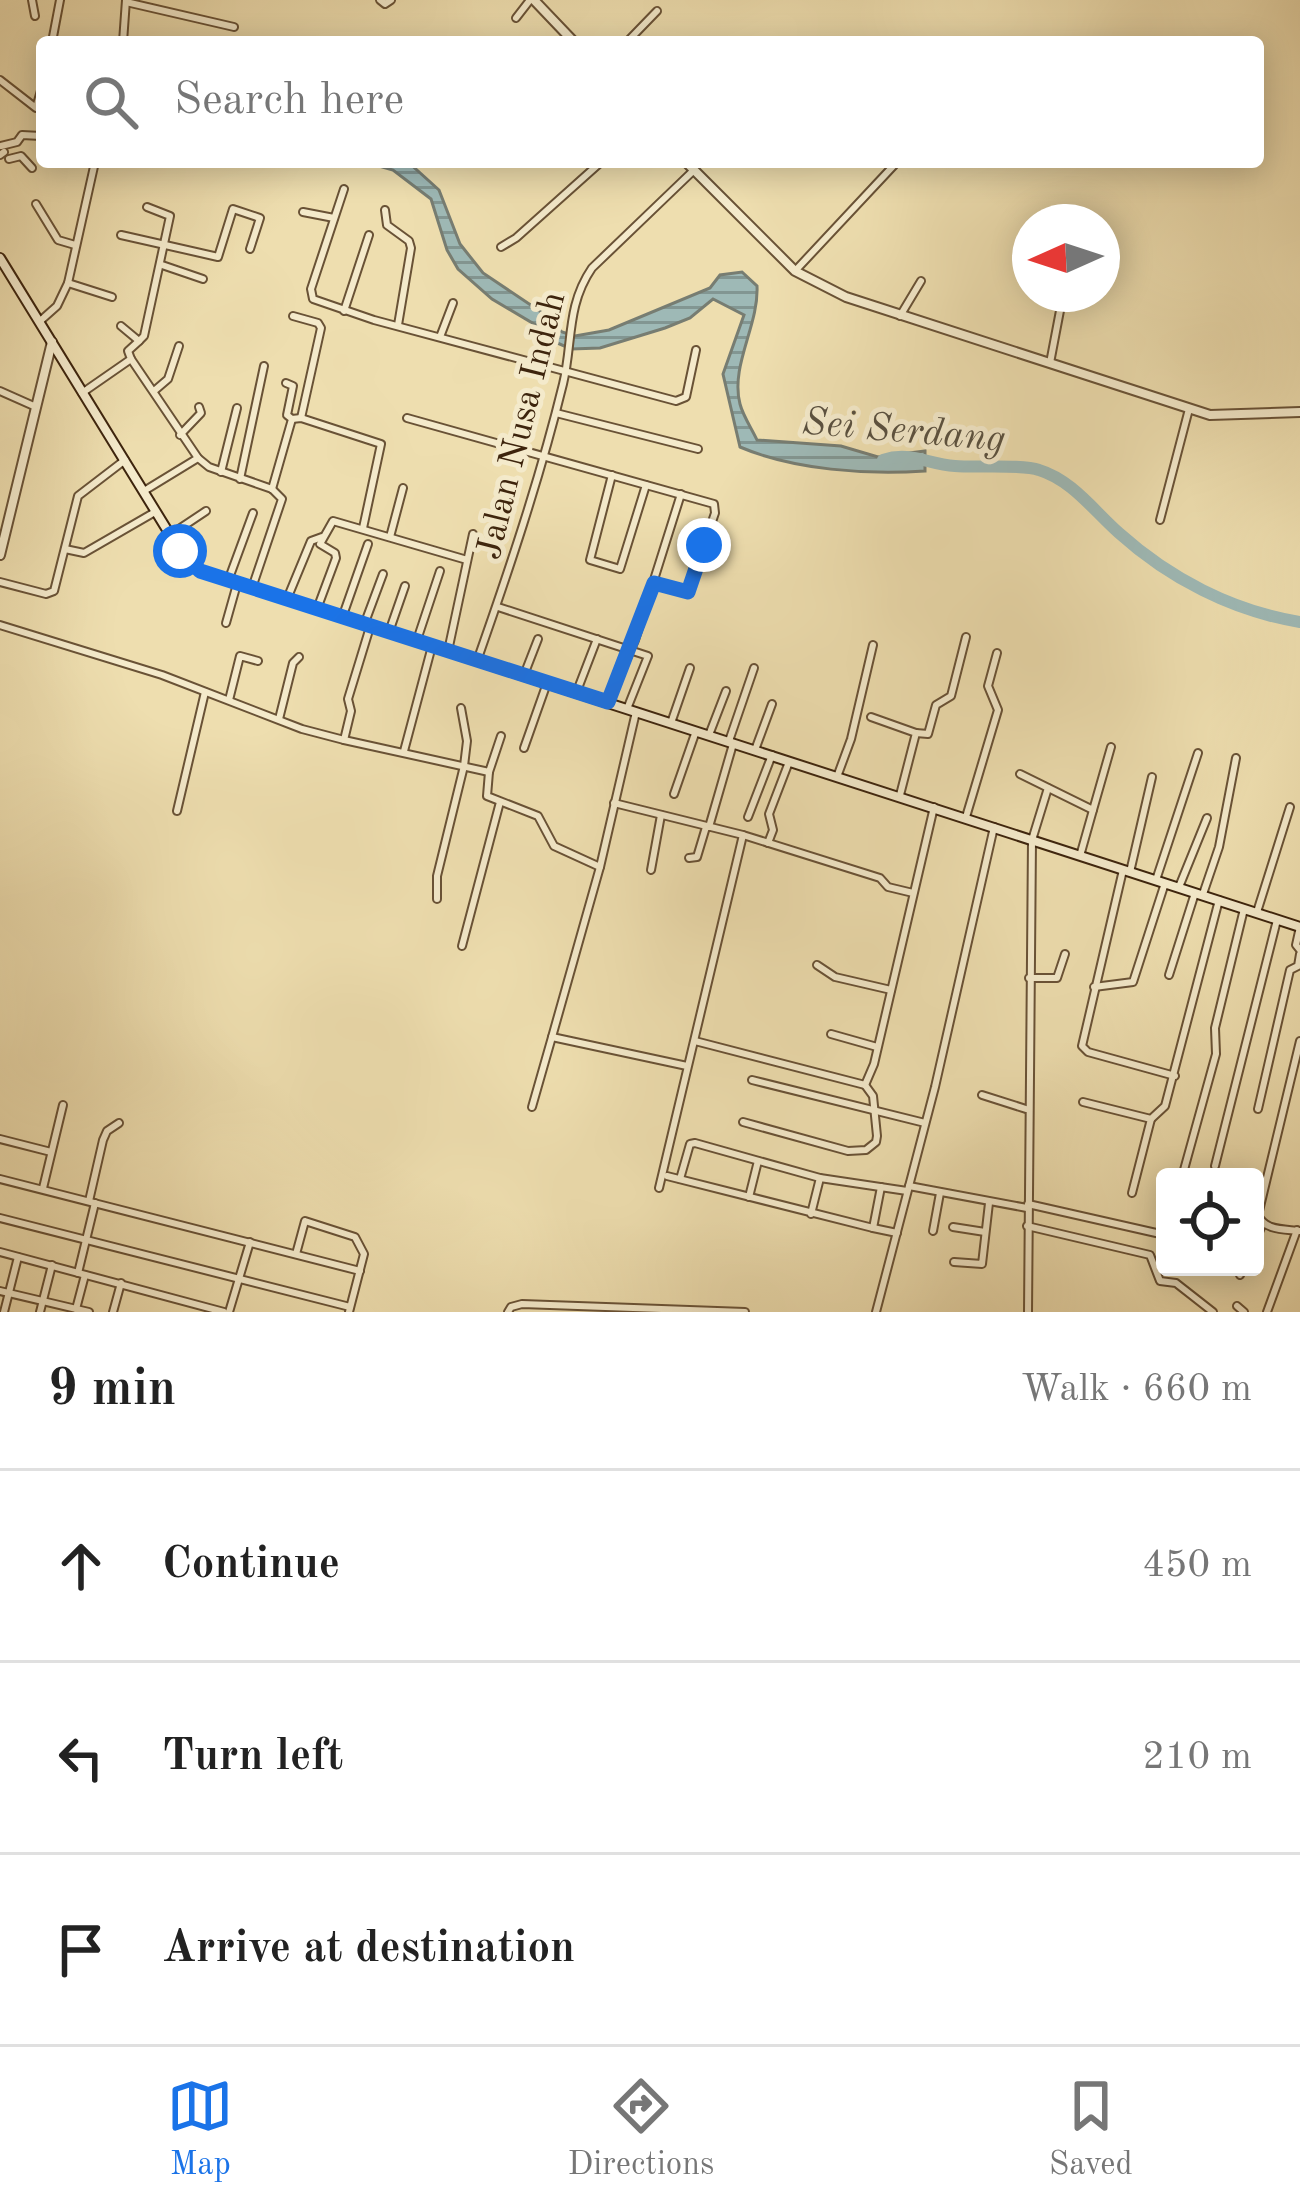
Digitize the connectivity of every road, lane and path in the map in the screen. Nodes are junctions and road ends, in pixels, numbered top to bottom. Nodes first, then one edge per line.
1 (32, 0) edge
2 (60, 0) edge
3 (380, 0) edge
4 (391, 0) edge
5 (532, 0) edge
6 (126, 1) edge
7 (657, 11) dead end
8 (35, 16) dead end
9 (516, 18) dead end
10 (234, 27) dead end
11 (53, 36) edge
12 (123, 36) edge
13 (568, 36) edge
14 (634, 36) edge
15 (0, 80) edge
16 (36, 108) edge
17 (36, 136) edge
18 (4, 153) edge
19 (32, 168) dead end
20 (94, 168) edge
21 (594, 168) edge
22 (688, 168) edge
23 (692, 168) edge
24 (892, 168) edge
25 (344, 189) dead end
26 (36, 204) dead end
27 (147, 207) dead end
28 (385, 210) dead end
29 (303, 212) dead end
30 (334, 218) junction
31 (122, 235) dead end
32 (369, 235) dead end
33 (164, 244) junction
34 (75, 245) junction
35 (501, 247) dead end
36 (250, 249) dead end
37 (0, 258) edge
38 (162, 265) junction
39 (795, 271) junction
40 (203, 278) dead end
41 (921, 281) dead end
42 (68, 283) junction
43 (112, 297) dead end
44 (453, 303) dead end
45 (344, 310) junction
46 (1060, 312) edge
47 (293, 316) dead end
48 (900, 316) junction
49 (39, 322) junction
50 (121, 326) dead end
51 (397, 326) junction
52 (440, 337) junction
53 (139, 341) junction
54 (52, 342) junction
55 (178, 346) dead end
56 (695, 350) dead end
57 (131, 359) junction
58 (1050, 363) junction
59 (264, 366) dead end
60 (566, 368) junction
61 (286, 383) dead end
62 (0, 391) edge
63 (154, 392) junction
64 (82, 393) junction
65 (36, 406) junction
66 (199, 407) dead end
67 (237, 408) dead end
68 (1189, 409) junction
69 (555, 412) junction
70 (1300, 412) edge
71 (297, 418) junction
72 (407, 418) dead end
73 (180, 435) junction
74 (698, 449) dead end
75 (543, 454) junction
76 (198, 458) junction
77 (125, 460) junction
78 (221, 472) junction
79 (612, 475) junction
80 (240, 479) junction
81 (646, 484) junction
82 (403, 488) dead end
83 (272, 489) junction
84 (144, 491) junction
85 (681, 494) junction
86 (206, 511) dead end
87 (155, 512) junction
88 (253, 513) dead end
89 (1160, 520) dead end
90 (363, 529) junction
91 (473, 534) dead end
92 (170, 535) junction
93 (323, 537) junction
94 (389, 537) junction
95 (368, 544) dead end
96 (65, 549) junction
97 (0, 555) edge
98 (467, 560) junction
99 (440, 571) dead end
100 (383, 574) dead end
101 (0, 581) edge
102 (232, 582) junction
103 (654, 583) junction
104 (405, 586) dead end
105 (252, 588) junction
106 (287, 599) junction
107 (498, 608) junction
108 (317, 609) junction
109 (343, 618) junction
110 (226, 623) dead end
111 (0, 625) edge
112 (367, 626) junction
113 (389, 632) junction
114 (965, 637) dead end
115 (538, 639) dead end
116 (597, 639) junction
117 (418, 640) junction
118 (873, 645) dead end
119 (432, 646) junction
120 (631, 650) junction
121 (448, 651) junction
122 (997, 652) dead end
123 (299, 657) dead end
124 (258, 661) dead end
125 (477, 661) junction
126 (690, 668) dead end
127 (754, 668) dead end
128 (524, 674) junction
129 (548, 683) junction
130 (726, 691) dead end
131 (205, 692) junction
132 (577, 692) junction
133 (229, 700) junction
134 (608, 702) junction
135 (772, 704) dead end
136 (461, 708) dead end
137 (631, 711) junction
138 (871, 717) dead end
139 (279, 718) junction
140 (671, 723) junction
141 (696, 731) junction
142 (916, 733) junction
143 (709, 735) junction
144 (501, 736) dead end
145 (344, 740) junction
146 (731, 742) junction
147 (1111, 747) dead end
148 (524, 748) dead end
149 (755, 750) junction
150 (404, 751) junction
151 (1198, 753) dead end
152 (772, 755) junction
153 (1236, 758) dead end
154 (790, 760) junction
155 (464, 766) junction
156 (489, 772) junction
157 (1020, 775) dead end
158 (837, 777) junction
159 (1152, 777) dead end
160 (1048, 788) junction
161 (674, 794) dead end
162 (900, 795) junction
163 (500, 802) junction
164 (614, 803) junction
165 (934, 807) junction
166 (1290, 807) dead end
167 (1093, 810) junction
168 (177, 811) dead end
169 (661, 815) junction
170 (748, 817) dead end
171 (966, 817) junction
172 (1207, 818) dead end
173 (708, 827) junction
174 (994, 827) junction
175 (743, 835) junction
176 (1032, 840) junction
177 (768, 843) junction
178 (1080, 856) junction
179 (689, 857) dead end
180 (600, 867) junction
181 (650, 870) dead end
182 (1127, 871) junction
183 (1160, 881) junction
184 (1179, 887) junction
185 (1199, 893) junction
186 (914, 894) junction
187 (437, 899) dead end
188 (1219, 900) junction
189 (1244, 908) junction
190 (1257, 913) junction
191 (1277, 920) junction
192 (1300, 927) edge
193 (462, 946) dead end
194 (1300, 952) edge
195 (1066, 954) dead end
196 (817, 965) dead end
197 (1168, 975) dead end
198 (1029, 978) junction
199 (1094, 987) junction
200 (891, 990) junction
201 (831, 1034) dead end
202 (552, 1037) junction
203 (695, 1041) junction
204 (1300, 1041) edge
205 (877, 1047) junction
206 (687, 1066) junction
207 (1175, 1076) junction
208 (752, 1080) dead end
209 (865, 1085) junction
210 (982, 1095) dead end
211 (1083, 1102) dead end
212 (63, 1105) dead end
213 (532, 1107) dead end
214 (1258, 1108) dead end
215 (1027, 1109) junction
216 (873, 1112) junction
217 (1150, 1119) junction
218 (743, 1122) dead end
219 (119, 1123) dead end
220 (925, 1123) junction
221 (0, 1139) edge
222 (51, 1152) junction
223 (758, 1161) junction
224 (1215, 1166) dead end
225 (1184, 1168) edge
226 (667, 1176) dead end
227 (820, 1178) junction
228 (0, 1179) edge
229 (680, 1179) junction
230 (881, 1187) junction
231 (43, 1188) junction
232 (659, 1188) dead end
233 (1264, 1188) edge
234 (908, 1189) junction
235 (940, 1192) junction
236 (1132, 1193) dead end
237 (749, 1197) junction
238 (92, 1202) junction
239 (989, 1203) junction
240 (1027, 1206) junction
241 (811, 1214) junction
242 (0, 1218) edge
243 (1264, 1223) edge
244 (1028, 1226) junction
245 (952, 1227) dead end
246 (873, 1228) junction
247 (933, 1231) dead end
248 (1298, 1231) edge
249 (986, 1232) junction
250 (897, 1233) junction
251 (1156, 1233) edge
252 (86, 1238) junction
253 (250, 1242) junction
254 (0, 1252) edge
255 (296, 1254) junction
256 (19, 1258) junction
257 (954, 1262) dead end
258 (52, 1265) junction
259 (360, 1271) junction
260 (82, 1274) junction
261 (239, 1277) junction
262 (121, 1283) junction
263 (4, 1292) edge
264 (43, 1300) junction
265 (349, 1309) edge
266 (76, 1310) edge
267 (4, 1312) edge
268 (40, 1312) edge
269 (88, 1312) edge
270 (113, 1312) edge
271 (226, 1312) edge
272 (508, 1312) edge
273 (745, 1312) edge
274 (876, 1312) edge
275 (1028, 1312) edge
276 (1213, 1312) edge
277 (1267, 1312) edge

1 - 8 street
2 - 11 street
3 - 4 street
5 - 9 street
5 - 13 main road
6 - 10 street
6 - 12 street
7 - 14 street
15 - 16 street
17 - 18 street
18 - 19 street
20 - 34 street
21 - 35 street
22 - 60 street, Jalan Nusa Indah
23 - 39 main road
24 - 39 street
25 - 30 street
26 - 34 street
27 - 33 street
28 - 51 street
29 - 30 street
30 - 45 street
31 - 33 street
32 - 45 street
33 - 36 street
33 - 38 street
34 - 42 street
37 - 49 main road
38 - 40 street
38 - 53 street
39 - 48 main road
41 - 48 street
42 - 43 street
42 - 49 street
44 - 52 street
45 - 51 street
46 - 58 street
47 - 71 street
48 - 58 main road
49 - 54 main road
50 - 53 street
51 - 52 street
52 - 60 street
53 - 57 street
54 - 64 main road
54 - 65 main road
55 - 63 street
56 - 60 street
57 - 63 street
57 - 64 street
58 - 68 main road
59 - 80 street
60 - 69 street, Jalan Nusa Indah
61 - 71 street
62 - 65 street
63 - 73 street
64 - 77 main road
65 - 97 main road
66 - 73 street
67 - 78 street
68 - 70 main road
68 - 89 street
69 - 74 street
69 - 75 street, Jalan Nusa Indah
71 - 83 street
71 - 90 street
72 - 75 street
73 - 76 street
75 - 79 street
75 - 107 street, Jalan Nusa Indah
76 - 78 street
76 - 84 street
77 - 84 main road
77 - 96 street
78 - 80 street
79 - 81 street
79 - 81 street
80 - 83 street
81 - 85 street
82 - 94 street
83 - 105 street
84 - 87 main road
85 - 103 street
85 - 103 street
86 - 92 street
87 - 92 main road
87 - 96 street
88 - 102 street
90 - 93 street
90 - 94 street
91 - 98 street
92 - 102 main road
93 - 106 street
93 - 108 street
94 - 98 street
95 - 109 street
96 - 101 street
98 - 121 street
99 - 117 street
100 - 112 street
102 - 105 main road
102 - 110 street
103 - 120 street
104 - 113 street
105 - 106 main road
106 - 108 main road
107 - 116 street
107 - 125 street, Jalan Nusa Indah
108 - 109 main road
109 - 112 main road
111 - 131 street
112 - 113 main road
112 - 145 street
113 - 117 main road
114 - 142 street
115 - 128 street
116 - 120 street
116 - 132 street
117 - 119 main road
118 - 158 street
119 - 121 main road
119 - 150 street
120 - 134 street
120 - 137 street
121 - 125 main road
122 - 171 street
123 - 139 street
124 - 133 street
125 - 128 main road
126 - 140 street
127 - 146 street
128 - 129 main road
129 - 132 main road
129 - 148 street
130 - 143 street
131 - 133 street
131 - 168 street
132 - 134 main road
133 - 139 street
134 - 137 main road
135 - 149 street
136 - 155 street
137 - 140 main road
137 - 164 street
138 - 142 street
139 - 145 street
140 - 141 main road
141 - 143 main road
141 - 161 street
142 - 162 street
143 - 146 main road
144 - 156 street
145 - 150 street
146 - 149 main road
146 - 173 street
147 - 167 street
149 - 152 main road
150 - 155 street
151 - 183 street
152 - 154 main road
152 - 170 street
153 - 185 street
154 - 158 main road
154 - 177 street
155 - 156 street
155 - 187 street
156 - 163 street
157 - 160 street
158 - 162 main road
159 - 182 street
160 - 167 street
160 - 176 street
162 - 165 main road
163 - 180 street
163 - 193 street
164 - 169 street
164 - 180 street
165 - 171 main road
165 - 186 street
166 - 190 street
167 - 178 street
169 - 173 street
169 - 181 street
171 - 174 main road
172 - 184 street
173 - 175 street
173 - 179 street
174 - 176 main road
174 - 220 street
175 - 177 street
175 - 203 street
176 - 178 main road
176 - 198 street
177 - 186 street
178 - 182 main road
180 - 202 street
182 - 183 main road
182 - 199 street
183 - 184 main road
183 - 199 street
184 - 185 main road
185 - 188 main road
185 - 197 street
186 - 200 street
188 - 189 main road
188 - 207 street
189 - 190 main road
189 - 225 street
190 - 191 main road
191 - 192 main road
191 - 224 street
192 - 194 street
194 - 214 street
195 - 198 street
196 - 200 street
198 - 215 street
199 - 207 street
200 - 205 street
201 - 205 street
202 - 206 street
202 - 213 street
203 - 206 street
203 - 209 street
204 - 233 street
205 - 209 street
206 - 232 street
207 - 217 street
208 - 216 street
209 - 216 street
210 - 215 street
211 - 217 street
212 - 222 street
215 - 240 street
216 - 218 street
216 - 220 street
217 - 236 street
219 - 238 street
220 - 234 street
221 - 222 street
222 - 231 street
223 - 227 street
223 - 229 street
223 - 237 street
226 - 229 street
227 - 230 street
227 - 241 street
228 - 231 street
229 - 237 street
230 - 234 street
230 - 246 street
231 - 238 street
234 - 235 street
234 - 250 street
235 - 239 street
235 - 247 street
237 - 241 street
238 - 252 street
238 - 253 street
239 - 240 street
239 - 249 street
240 - 244 street
240 - 251 street
241 - 246 street
242 - 252 street
243 - 248 street
244 - 275 street
244 - 276 street
245 - 249 street
246 - 250 street
248 - 277 street
249 - 257 street
250 - 274 street
252 - 260 street
252 - 261 street
253 - 255 street
253 - 261 street
254 - 256 street
255 - 259 street
255 - 259 street
256 - 258 street
256 - 263 street
258 - 260 street
258 - 264 street
259 - 265 street
260 - 262 street
260 - 266 street
261 - 265 street
261 - 271 street
262 - 270 street
262 - 271 street
263 - 264 street
263 - 267 street
264 - 266 street
264 - 268 street
266 - 269 street
272 - 273 street

